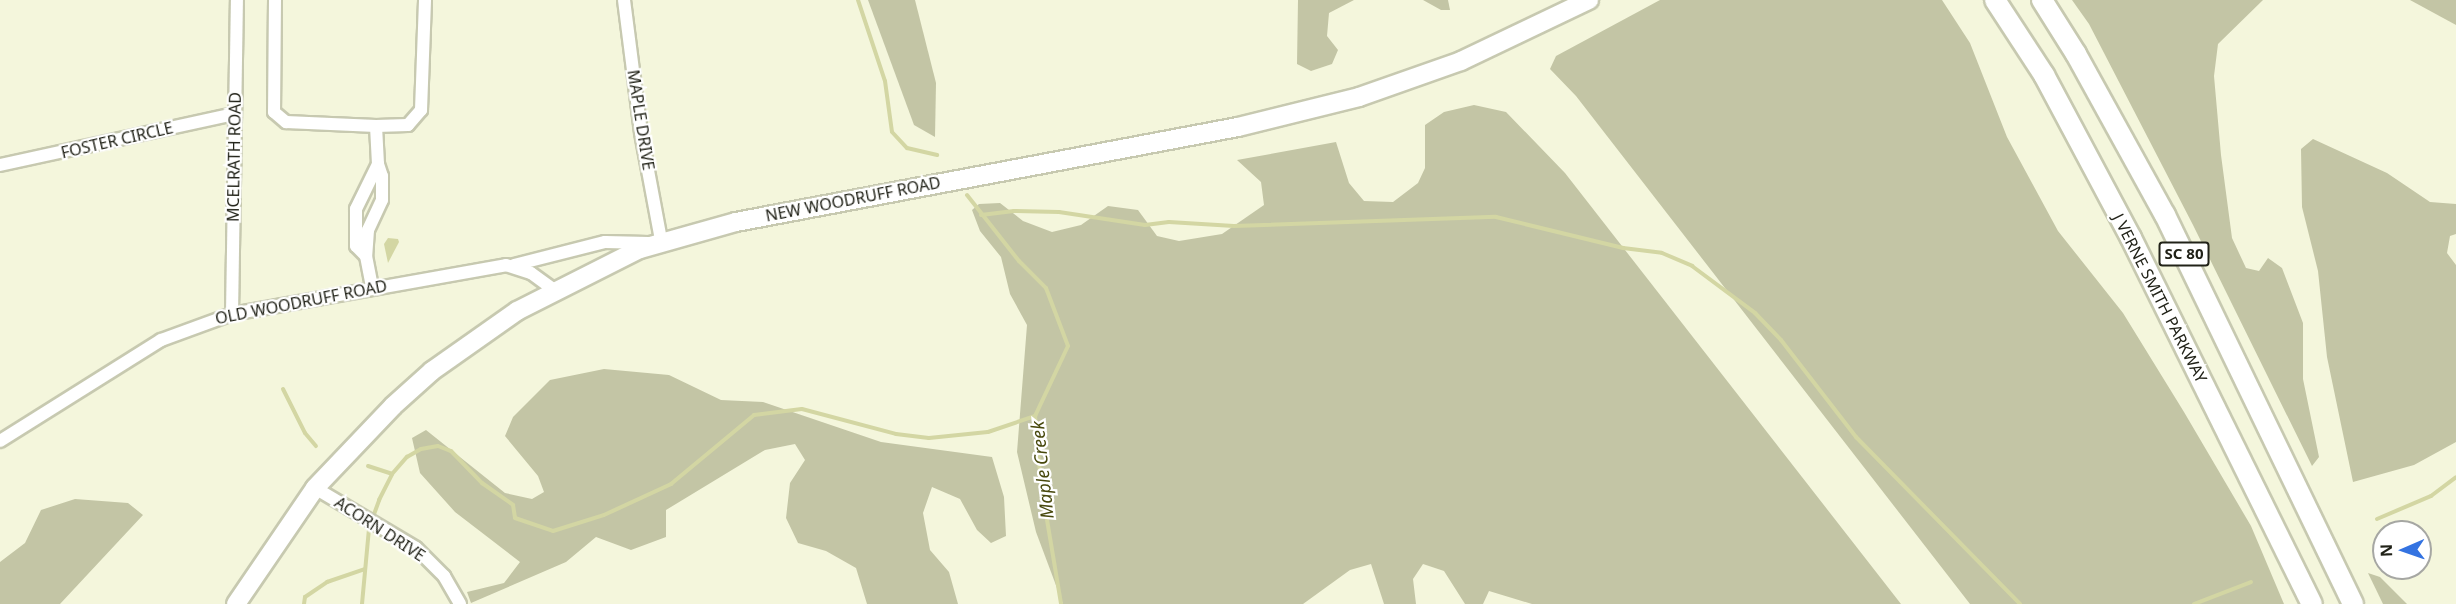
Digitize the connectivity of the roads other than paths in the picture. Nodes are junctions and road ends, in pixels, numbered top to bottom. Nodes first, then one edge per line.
1 (237, 0) edge
2 (275, 0) edge
3 (425, 0) edge
4 (624, 0) edge
5 (1590, 0) edge
6 (1995, 0) edge
7 (2042, 0) edge
8 (234, 114) junction
9 (376, 126) junction
10 (378, 164) junction
11 (0, 165) edge
12 (658, 241) junction
13 (366, 256) junction
14 (514, 265) junction
15 (372, 287) junction
16 (554, 290) junction
17 (232, 314) junction
18 (0, 441) edge
19 (315, 488) junction
20 (236, 604) edge
21 (460, 604) edge
22 (2312, 604) edge
23 (2353, 604) edge

1 - 8 street, MCELRATH ROAD
2 - 9 street
3 - 9 street
4 - 12 street, MAPLE DRIVE
5 - 12 main road, NEW WOODRUFF ROAD
6 - 22 main road, J VERNE SMITH PARKWAY / SC 80
7 - 23 main road, SC 80
8 - 11 street, FOSTER CIRCLE
8 - 17 street, MCELRATH ROAD
9 - 10 street
10 - 13 street
10 - 13 street
12 - 14 street, OLD WOODRUFF ROAD
12 - 16 main road, NEW WOODRUFF ROAD
13 - 15 street
14 - 15 street, OLD WOODRUFF ROAD
14 - 16 street
15 - 17 street, OLD WOODRUFF ROAD
16 - 19 main road, NEW WOODRUFF ROAD
17 - 18 street, OLD WOODRUFF ROAD
19 - 20 main road, NEW WOODRUFF ROAD
19 - 21 street, ACORN DRIVE

